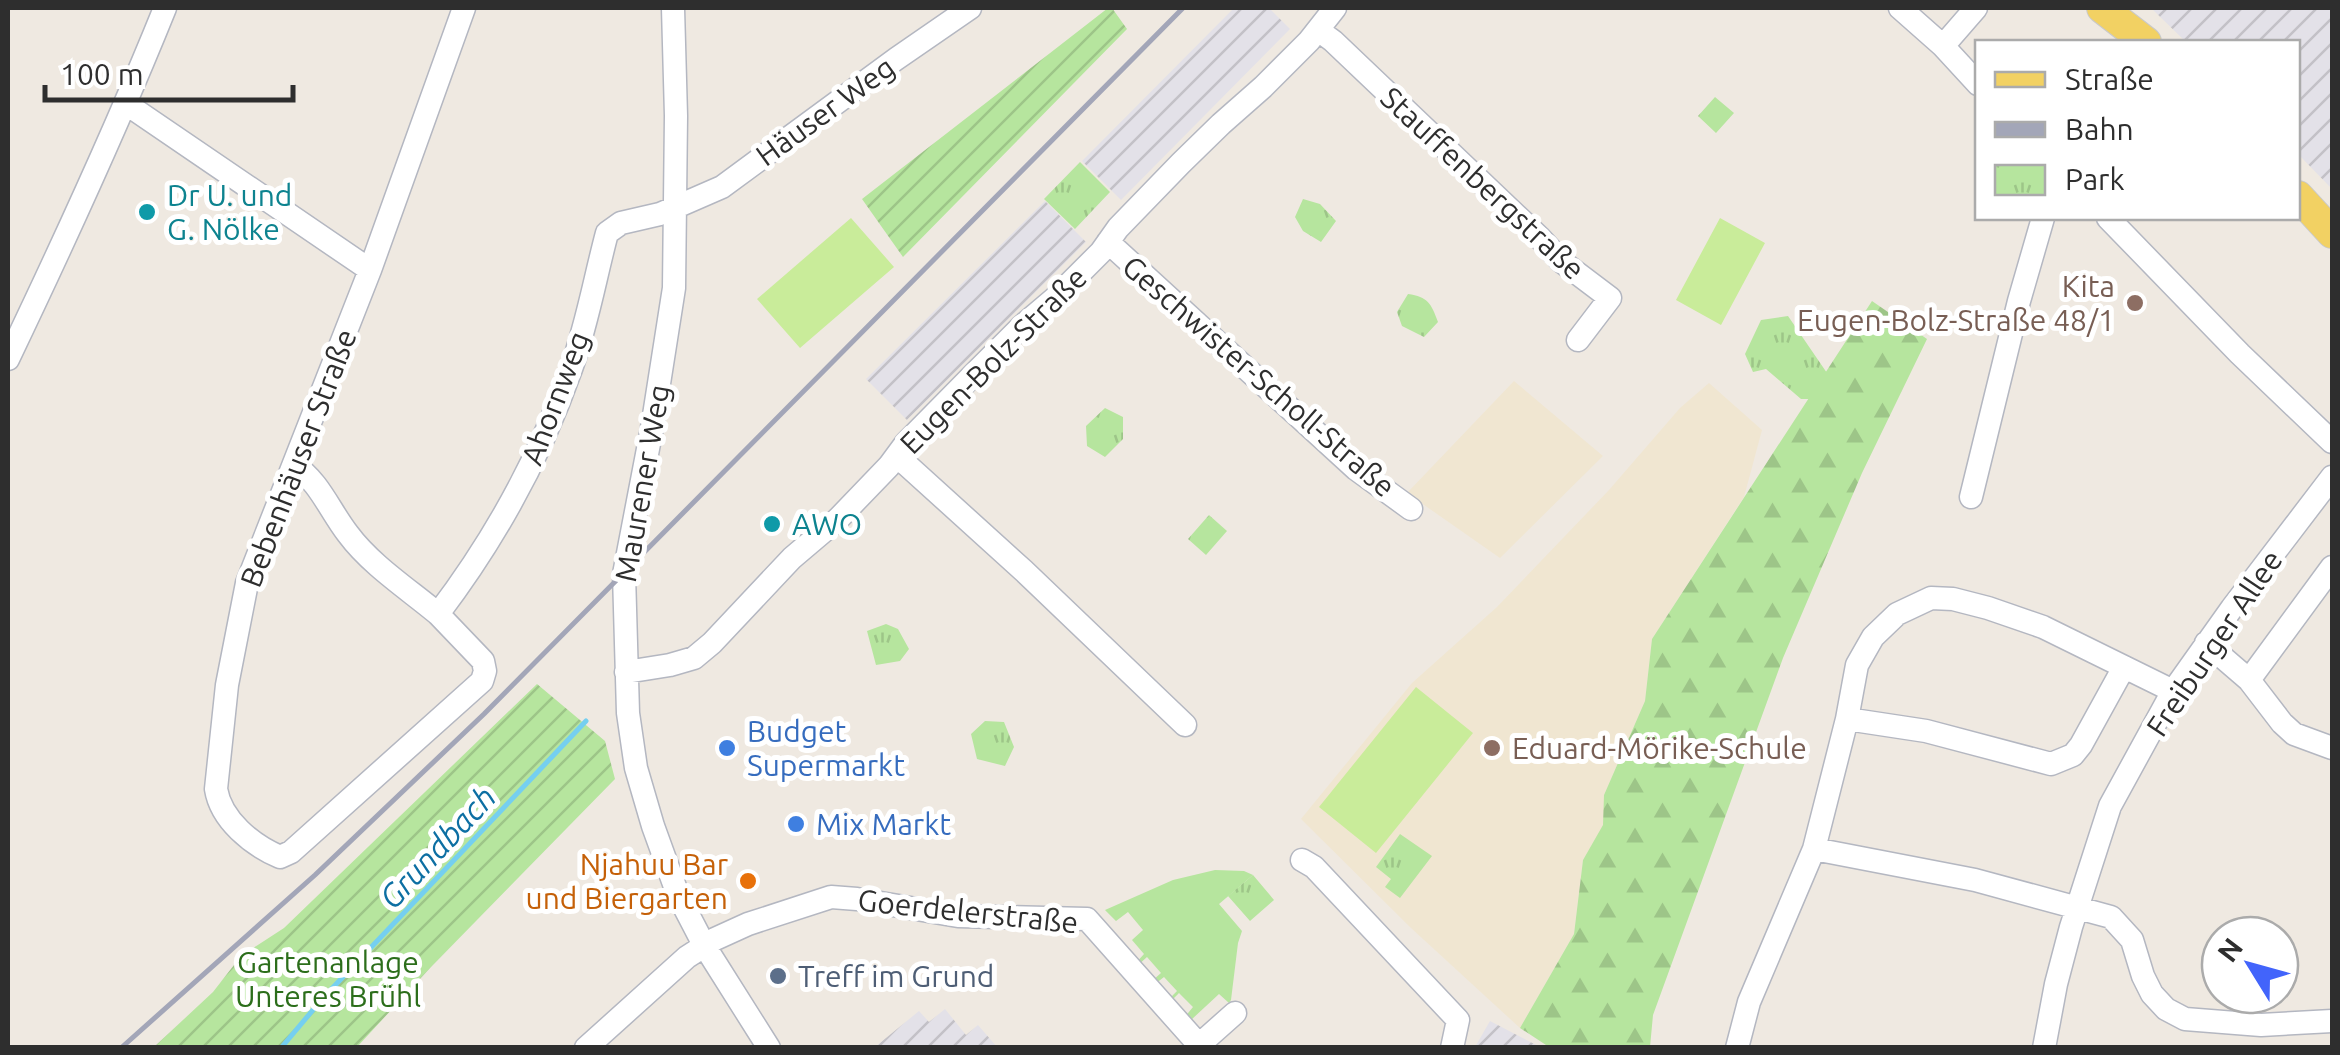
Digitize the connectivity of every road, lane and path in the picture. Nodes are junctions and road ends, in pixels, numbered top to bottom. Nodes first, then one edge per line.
1 (165, 8) edge
2 (464, 8) edge
3 (674, 8) edge
4 (970, 8) edge
5 (1336, 8) edge
6 (1900, 8) edge
7 (2102, 8) edge
8 (1976, 12) edge
9 (1318, 30) junction
10 (2143, 40) edge
11 (1943, 46) junction
12 (1975, 81) edge
13 (125, 103) junction
14 (2300, 198) edge
15 (676, 208) junction
16 (2041, 220) edge
17 (2110, 220) edge
18 (2332, 233) edge
19 (1108, 242) junction
20 (370, 270) junction
21 (1578, 340) dead end
22 (8, 359) edge
23 (2332, 442) edge
24 (897, 456) junction
25 (294, 465) junction
26 (2332, 477) edge
27 (1971, 497) dead end
28 (1411, 509) dead end
29 (2332, 567) edge
30 (438, 614) junction
31 (2206, 643) junction
32 (2124, 667) junction
33 (626, 672) junction
34 (2249, 680) junction
35 (2173, 691) junction
36 (1847, 719) junction
37 (1185, 725) dead end
38 (2332, 748) edge
39 (1814, 848) junction
40 (1302, 860) dead end
41 (2078, 908) junction
42 (704, 946) junction
43 (1235, 1013) dead end
44 (2332, 1021) edge
45 (586, 1048) edge
46 (769, 1048) edge
47 (1452, 1048) edge
48 (1738, 1048) edge
49 (2044, 1048) edge

1 - 13 street
2 - 20 street, Bebenhäuser Straße
3 - 15 street, Maurener Weg
4 - 15 street, Häuser Weg
5 - 9 street, Eugen-Bolz-Straße
6 - 11 street
7 - 10 main road
8 - 11 street
9 - 19 street, Eugen-Bolz-Straße
9 - 21 street, Stauffenbergstraße
11 - 12 street
13 - 20 street
13 - 22 street
14 - 18 main road
15 - 30 street, Ahornweg
15 - 33 street, Maurener Weg
16 - 27 street
17 - 23 street
19 - 24 street, Eugen-Bolz-Straße
19 - 28 street, Geschwister-Scholl-Straße
20 - 25 street, Bebenhäuser Straße
24 - 33 street, Eugen-Bolz-Straße
24 - 37 street
25 - 30 street
25 - 30 street, Bebenhäuser Straße
26 - 31 street, Freiburger Allee
29 - 34 street
31 - 34 street
31 - 35 street, Freiburger Allee
32 - 35 street
32 - 36 street
32 - 36 street
33 - 42 street, Maurener Weg
34 - 38 street
35 - 41 street, Freiburger Allee
36 - 39 street
39 - 41 street
39 - 48 street
40 - 47 street
41 - 44 street
41 - 49 street, Freiburger Allee
42 - 43 street, Goerdelerstraße
42 - 45 street
42 - 46 street, Maurener Weg

